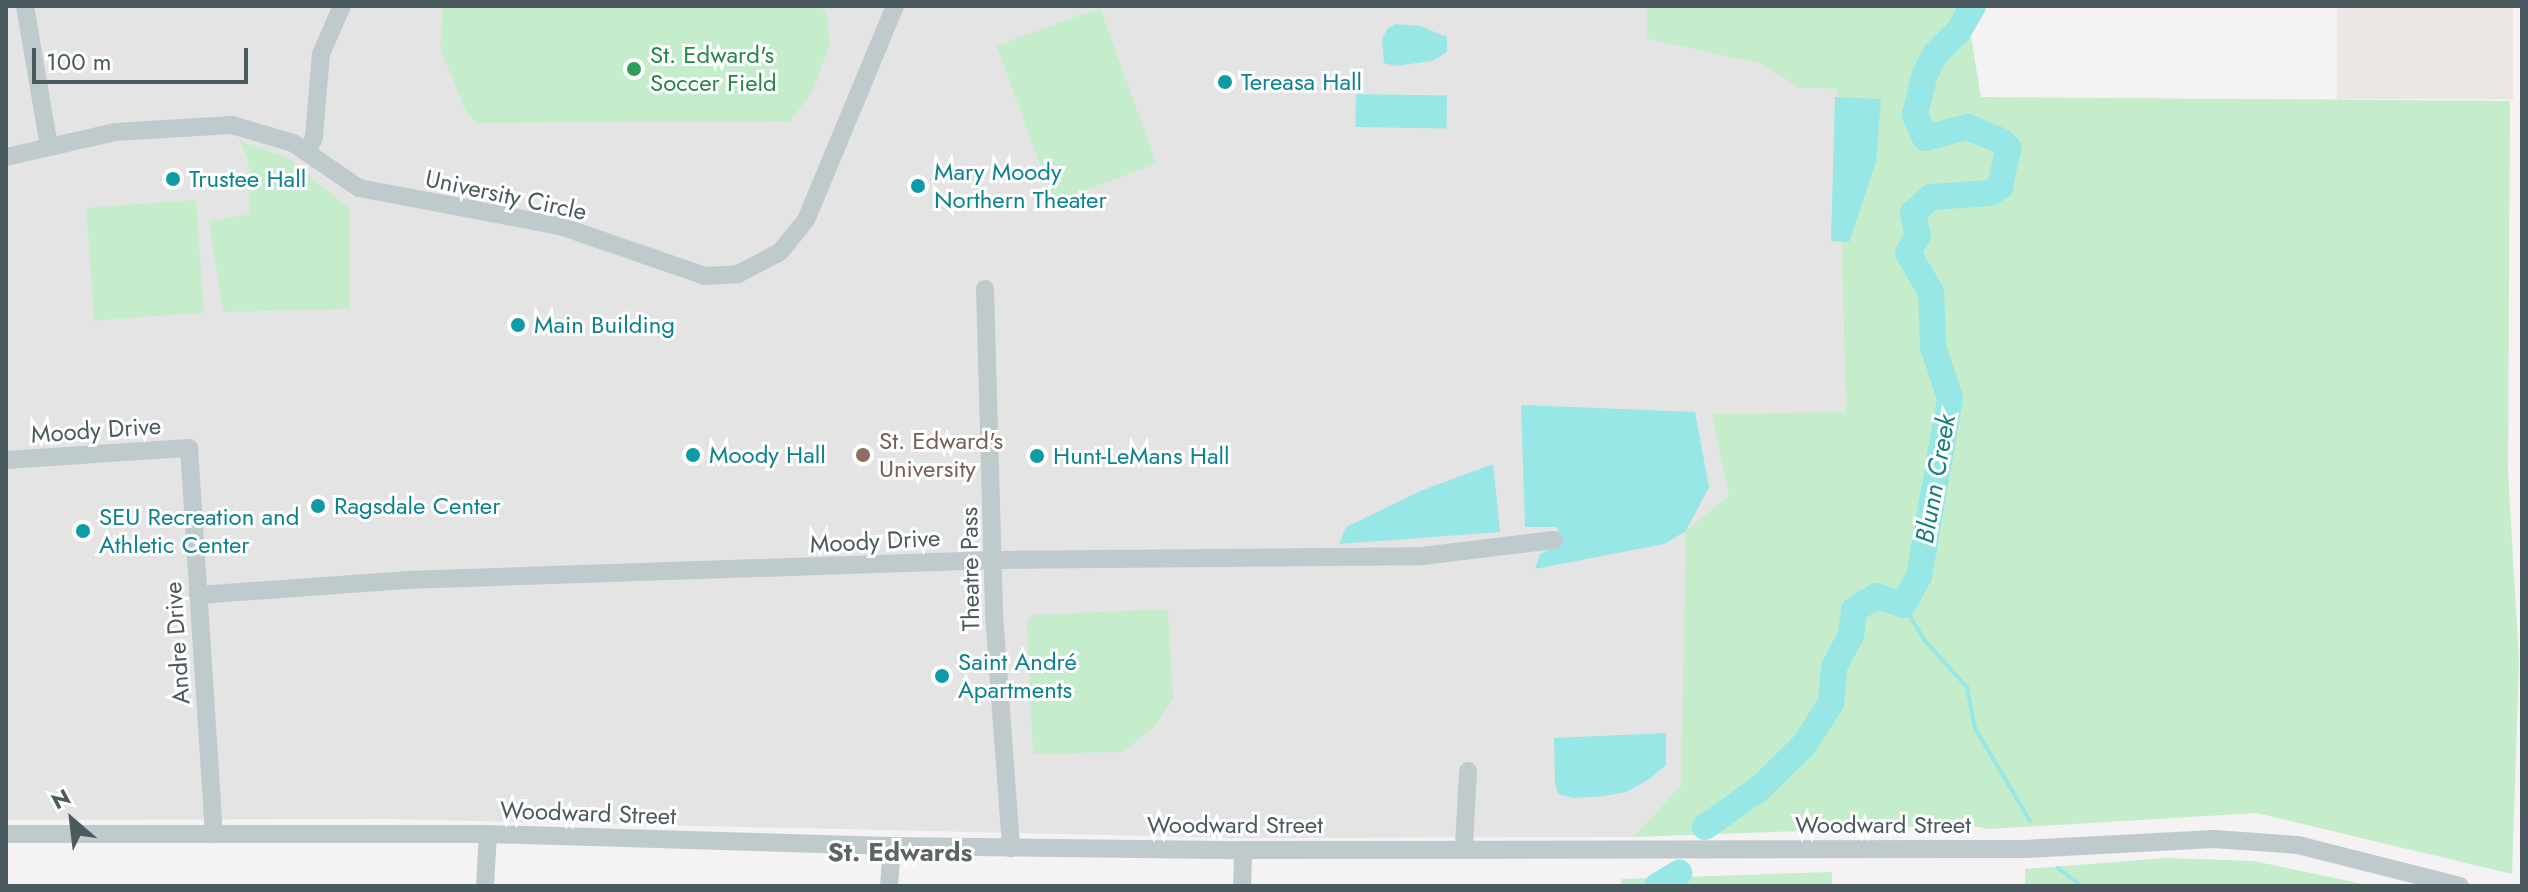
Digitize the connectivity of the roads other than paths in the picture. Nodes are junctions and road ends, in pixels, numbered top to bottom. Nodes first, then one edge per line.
1 (25, 6) edge
2 (342, 6) edge
3 (895, 6) edge
4 (49, 147) junction
5 (308, 151) junction
6 (6, 157) edge
7 (985, 289) dead end
8 (189, 448) joint
9 (6, 460) edge
10 (1554, 540) dead end
11 (994, 560) junction
12 (198, 595) junction
13 (1468, 771) dead end
14 (6, 834) edge
15 (214, 834) junction
16 (488, 834) junction
17 (892, 846) junction
18 (1464, 847) junction
19 (1011, 848) junction
20 (1243, 850) junction
21 (485, 886) edge
22 (889, 886) edge
23 (1242, 886) edge
24 (2460, 886) edge

1 - 4 street
2 - 5 street
3 - 5 street, University Circle
4 - 5 street, University Circle
4 - 6 street, University Circle
7 - 11 street, Theatre Pass
8 - 9 street, Moody Drive
8 - 12 street, Andre Drive
10 - 11 street, Moody Drive
11 - 12 street, Moody Drive
11 - 19 street, Theatre Pass
12 - 15 street, Andre Drive
13 - 18 street
14 - 15 street, Woodward Street
15 - 16 street, Woodward Street
16 - 17 street, Woodward Street
16 - 21 street
17 - 19 street, Woodward Street
17 - 22 street
18 - 20 street, Woodward Street
18 - 24 street, Woodward Street
19 - 20 street, Woodward Street
20 - 23 street

